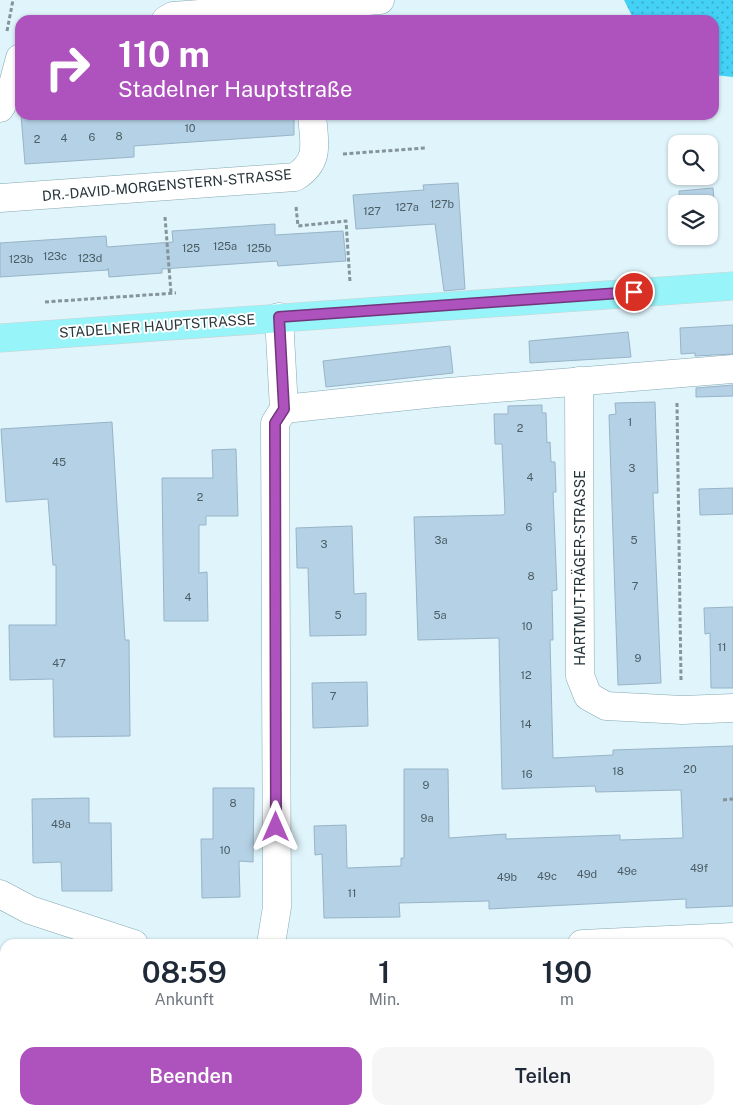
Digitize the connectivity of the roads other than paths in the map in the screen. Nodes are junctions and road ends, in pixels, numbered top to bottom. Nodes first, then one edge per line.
1 (380, 0) edge
2 (305, 13) edge
3 (217, 15) edge
4 (15, 47) edge
5 (0, 108) edge
6 (312, 120) edge
7 (0, 198) edge
8 (733, 286) edge
9 (279, 317) junction
10 (0, 338) edge
11 (733, 369) edge
12 (579, 381) junction
13 (284, 409) junction
14 (733, 708) edge
15 (0, 894) edge
16 (119, 939) edge
17 (273, 939) edge

1 - 2 street
2 - 3 street
4 - 5 street
6 - 7 street, DR.-DAVID-MORGENSTERN-STRASSE
8 - 9 main road, STADELNER HAUPTSTRASSE
9 - 10 main road, STADELNER HAUPTSTRASSE
9 - 13 street
11 - 12 street
12 - 13 street
12 - 14 street, HARTMUT-TRÄGER-STRASSE
13 - 17 street
15 - 16 street

